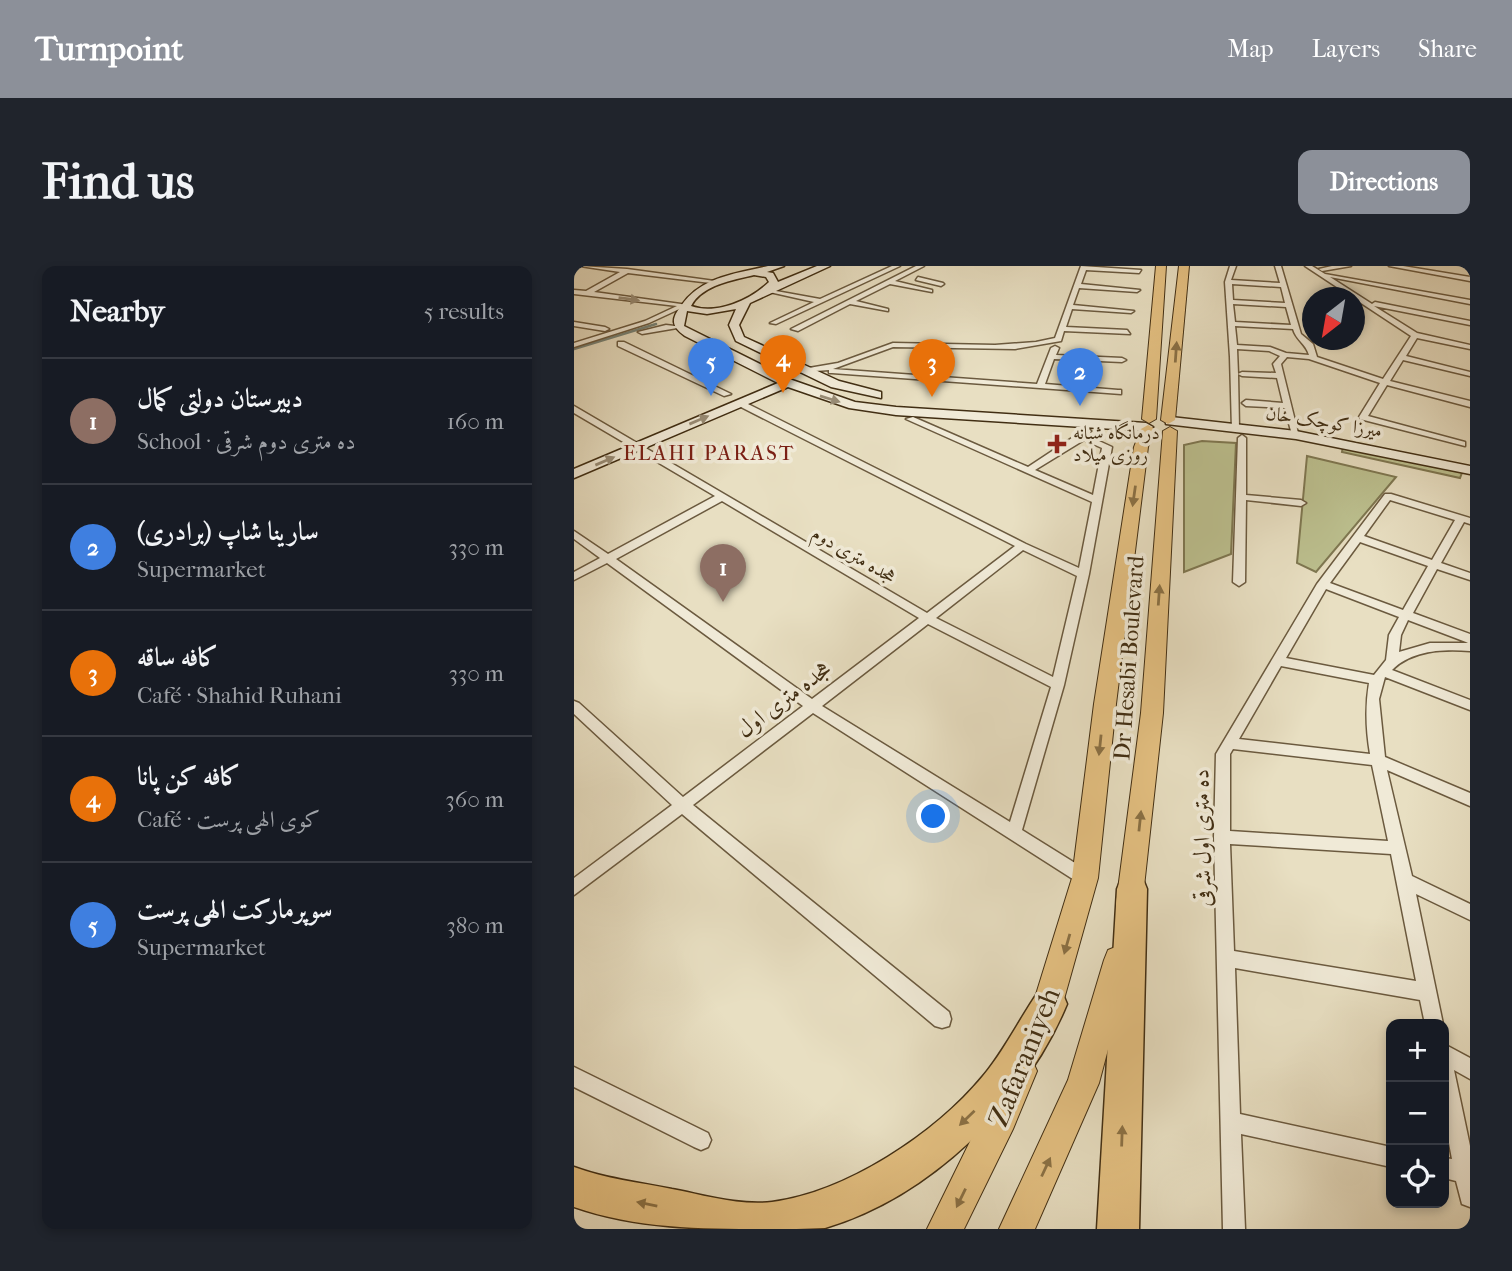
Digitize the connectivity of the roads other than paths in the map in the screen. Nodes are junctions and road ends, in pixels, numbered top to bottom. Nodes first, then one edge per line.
1 (583, 266) edge
2 (779, 266) edge
3 (825, 266) edge
4 (897, 266) edge
5 (920, 266) edge
6 (1161, 266) edge
7 (1184, 266) edge
8 (1233, 266) edge
9 (1278, 266) edge
10 (1348, 266) edge
11 (1392, 266) edge
12 (1083, 267) edge
13 (721, 268) dead end
14 (751, 270) edge
15 (1314, 270) edge
16 (627, 271) junction
17 (1139, 271) dead end
18 (903, 275) junction
19 (1470, 279) edge
20 (722, 280) junction
21 (890, 282) junction
22 (1228, 282) junction
23 (941, 284) dead end
24 (1284, 285) junction
25 (1077, 286) junction
26 (1341, 287) edge
27 (767, 290) junction
28 (1137, 290) dead end
29 (930, 291) dead end
30 (574, 292) edge
31 (586, 294) junction
32 (747, 301) junction
33 (818, 302) junction
34 (850, 302) junction
35 (1230, 302) junction
36 (1365, 302) joint
37 (1470, 302) edge
38 (1291, 305) junction
39 (685, 306) junction
40 (1069, 307) junction
41 (886, 310) dead end
42 (1131, 311) dead end
43 (774, 323) dead end
44 (1470, 323) edge
45 (574, 324) edge
46 (1232, 324) junction
47 (679, 327) junction
48 (1296, 327) junction
49 (605, 329) dead end
50 (1062, 329) junction
51 (795, 330) dead end
52 (1127, 332) dead end
53 (1415, 335) junction
54 (1058, 339) junction
55 (1302, 339) edge
56 (621, 344) dead end
57 (574, 345) edge
58 (1233, 347) junction
59 (1470, 347) edge
60 (1311, 350) edge
61 (574, 354) edge
62 (1285, 355) junction
63 (1051, 357) junction
64 (1314, 358) junction
65 (1401, 358) junction
66 (1122, 360) dead end
67 (807, 370) junction
68 (1242, 374) dead end
69 (1470, 374) edge
70 (772, 375) junction
71 (1280, 376) junction
72 (1384, 382) junction
73 (788, 383) junction
74 (1040, 386) junction
75 (1118, 392) dead end
76 (727, 394) junction
77 (740, 403) junction
78 (1246, 403) dead end
79 (1470, 404) edge
80 (1289, 406) junction
81 (574, 409) edge
82 (910, 419) dead end
83 (1092, 424) junction
84 (1148, 424) junction
85 (1170, 425) junction
86 (1239, 433) junction
87 (1083, 437) junction
88 (1305, 440) junction
89 (616, 441) junction
90 (1462, 444) dead end
91 (637, 447) junction
92 (1341, 448) junction
93 (1470, 470) edge
94 (1028, 471) junction
95 (574, 474) edge
96 (1470, 481) edge
97 (721, 497) junction
98 (1241, 497) junction
99 (1095, 500) junction
100 (1301, 503) dead end
101 (1465, 519) edge
102 (574, 534) edge
103 (1356, 537) junction
104 (1021, 546) junction
105 (608, 558) junction
106 (1435, 564) junction
107 (1083, 574) junction
108 (574, 577) edge
109 (1470, 577) edge
110 (1239, 582) dead end
111 (1323, 584) junction
112 (1406, 615) junction
113 (927, 618) junction
114 (1470, 639) edge
115 (1470, 647) edge
116 (1276, 661) junction
117 (1384, 670) junction
118 (1058, 685) junction
119 (1470, 705) edge
120 (574, 706) edge
121 (812, 706) junction
122 (1230, 743) junction
123 (1378, 760) junction
124 (1470, 800) edge
125 (682, 805) junction
126 (1014, 833) junction
127 (1222, 836) junction
128 (1398, 848) junction
129 (1085, 878) junction
130 (1405, 881) junction
131 (574, 888) edge
132 (1132, 889) junction
133 (1470, 912) edge
134 (1227, 958) junction
135 (1427, 992) junction
136 (1050, 1004) junction
137 (1433, 1019) edge
138 (942, 1020) dead end
139 (1449, 1057) edge
140 (1470, 1069) edge
141 (574, 1077) edge
142 (1446, 1082) edge
143 (1231, 1122) junction
144 (701, 1140) dead end
145 (1386, 1156) edge
146 (1449, 1169) edge
147 (1465, 1172) junction
148 (574, 1187) edge
149 (1470, 1196) edge
150 (945, 1229) edge
151 (1017, 1229) edge
152 (1118, 1229) edge
153 (1234, 1229) edge

1 - 16 street
2 - 14 main road
3 - 27 main road
4 - 33 street
5 - 18 street
6 - 84 main road, Dr Hesabi Boulevard
85 -> 7 main road, Dr Hesabi Boulevard
8 - 22 street
9 - 24 street
10 - 15 street
11 - 19 street
12 - 17 street
12 - 25 street
13 - 20 main road
14 - 20 main road
14 - 27 main road
15 - 26 street
15 - 37 street
16 - 20 street
16 - 31 street
18 - 21 street
18 - 23 street
20 - 39 main road
21 - 29 street
21 - 34 street
22 - 24 street
22 - 35 street
24 - 38 street
25 - 28 street
25 - 40 street
27 - 32 main road
27 - 33 street
30 - 31 street
31 -> 39 street
32 - 39 main road
32 - 67 main road
33 - 43 street
34 - 41 street
34 - 51 street
35 - 38 street
35 - 46 street
36 - 44 street
36 - 53 street
38 - 48 street
39 - 47 main road
39 - 57 street
40 - 42 street
40 - 50 street
45 - 49 street
46 - 48 street
46 - 58 street
47 - 61 street
47 - 70 main road
48 - 55 street
50 - 52 street
50 - 54 street
53 - 59 street
53 - 65 street
54 - 63 street
54 - 67 street
56 - 76 street
58 - 62 street
58 - 86 street
60 - 64 street
62 - 64 street
62 - 71 street
63 - 66 street
63 - 74 street
64 - 72 street
65 - 69 street
65 - 72 street
67 - 74 street
67 - 84 main road
68 - 71 street
70 - 73 main road
70 - 76 main road
71 - 80 street
72 - 79 street
72 - 90 street
73 - 77 main road
73 -> 83 main road
74 - 75 street
76 - 89 main road
91 -> 77 main road
77 - 104 street
78 - 80 street
80 - 88 street
81 - 89 street, هجده متری دوم
82 - 94 street
83 - 84 main road
83 - 87 street
84 - 85 main road
84 -> 129 main road, Dr Hesabi Boulevard
85 - 86 main road, میرزا کوچک خان
132 -> 85 main road, Dr Hesabi Boulevard
86 - 88 main road, میرزا کوچک خان
86 - 98 street
87 - 94 street
87 - 99 street
88 - 92 main road, میرزا کوچک خان
89 - 91 street, هجده متری دوم
95 -> 91 main road
91 - 97 street, هجده متری دوم
92 - 93 main road, میرزا کوچک خان
92 - 96 main road, میرزا کوچک خان
94 - 99 street
97 - 105 street
97 - 113 street, هجده متری دوم
98 - 100 street
98 - 110 street
99 - 107 street
101 - 103 street, ده متری اول شرقی
101 - 106 street
102 - 105 street
103 - 106 street
103 - 111 street, ده متری اول شرقی
104 - 107 street
104 - 113 street, هجده متری اول
105 - 108 street
105 - 121 street
106 - 109 street
106 - 112 street
107 - 118 street
111 - 112 street
111 - 116 street, ده متری اول شرقی
112 - 114 street
112 - 117 street
113 - 118 street, هجده متری دوم
113 - 121 street, هجده متری اول
115 - 117 street
116 - 117 street
116 - 122 street, ده متری اول شرقی
117 - 119 street
117 - 123 street
118 - 126 street
120 - 125 street
121 - 125 street, هجده متری اول
121 - 126 street
122 - 123 street
122 - 127 street, ده متری اول شرقی
123 - 124 street
123 - 128 street
125 - 131 street, هجده متری اول
125 - 138 street
126 - 129 street
127 - 128 street
127 - 134 street, ده متری اول شرقی
128 - 130 street
129 -> 136 main road, Zafaraniyeh
130 - 133 street
130 - 135 street
151 -> 132 main road
152 -> 132 highway
134 - 135 street
134 - 143 street, ده متری اول شرقی
135 - 137 street
136 -> 148 highway
136 -> 150 main road, Zafaraniyeh
139 - 140 street
141 - 144 street
142 - 147 street
143 - 145 street
143 - 153 street, ده متری اول شرقی
146 - 147 street
147 - 149 street

